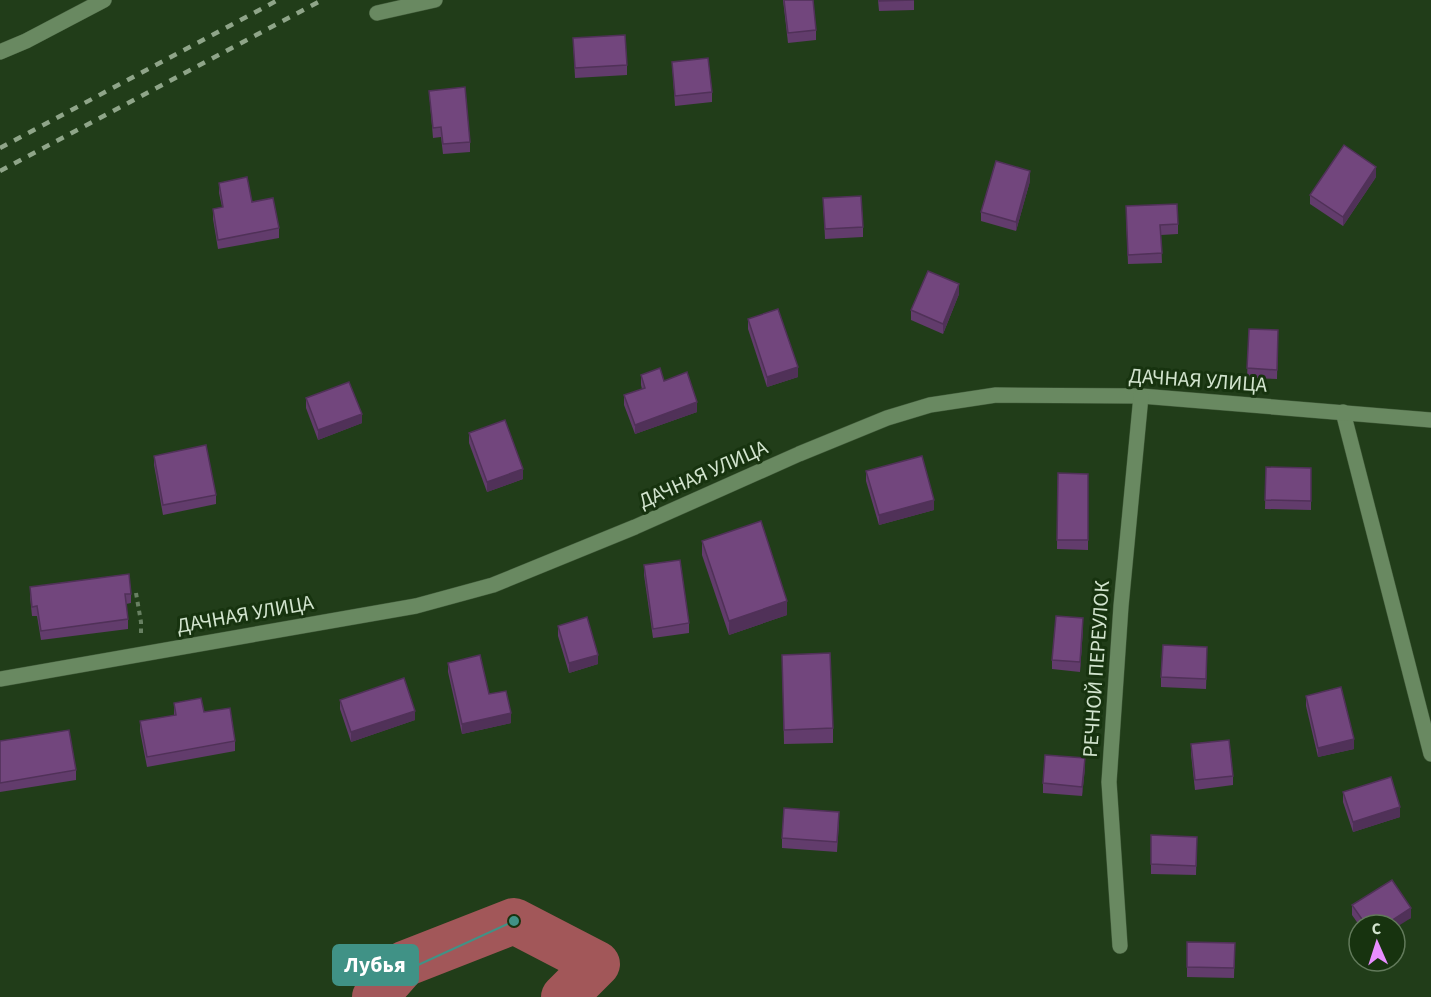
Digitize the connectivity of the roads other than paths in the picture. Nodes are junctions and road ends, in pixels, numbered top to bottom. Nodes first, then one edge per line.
1 (104, 0) edge
2 (435, 0) edge
3 (377, 13) dead end
4 (0, 52) edge
5 (1141, 396) junction
6 (1343, 412) junction
7 (1431, 420) edge
8 (0, 679) edge
9 (1431, 754) edge
10 (1120, 946) dead end

1 - 4 street
2 - 3 street
5 - 6 street, ДАЧНАЯ УЛИЦА
5 - 8 street, ДАЧНАЯ УЛИЦА
5 - 10 street, РЕЧНОЙ ПЕРЕУЛОК
6 - 7 street, ДАЧНАЯ УЛИЦА
6 - 9 street

